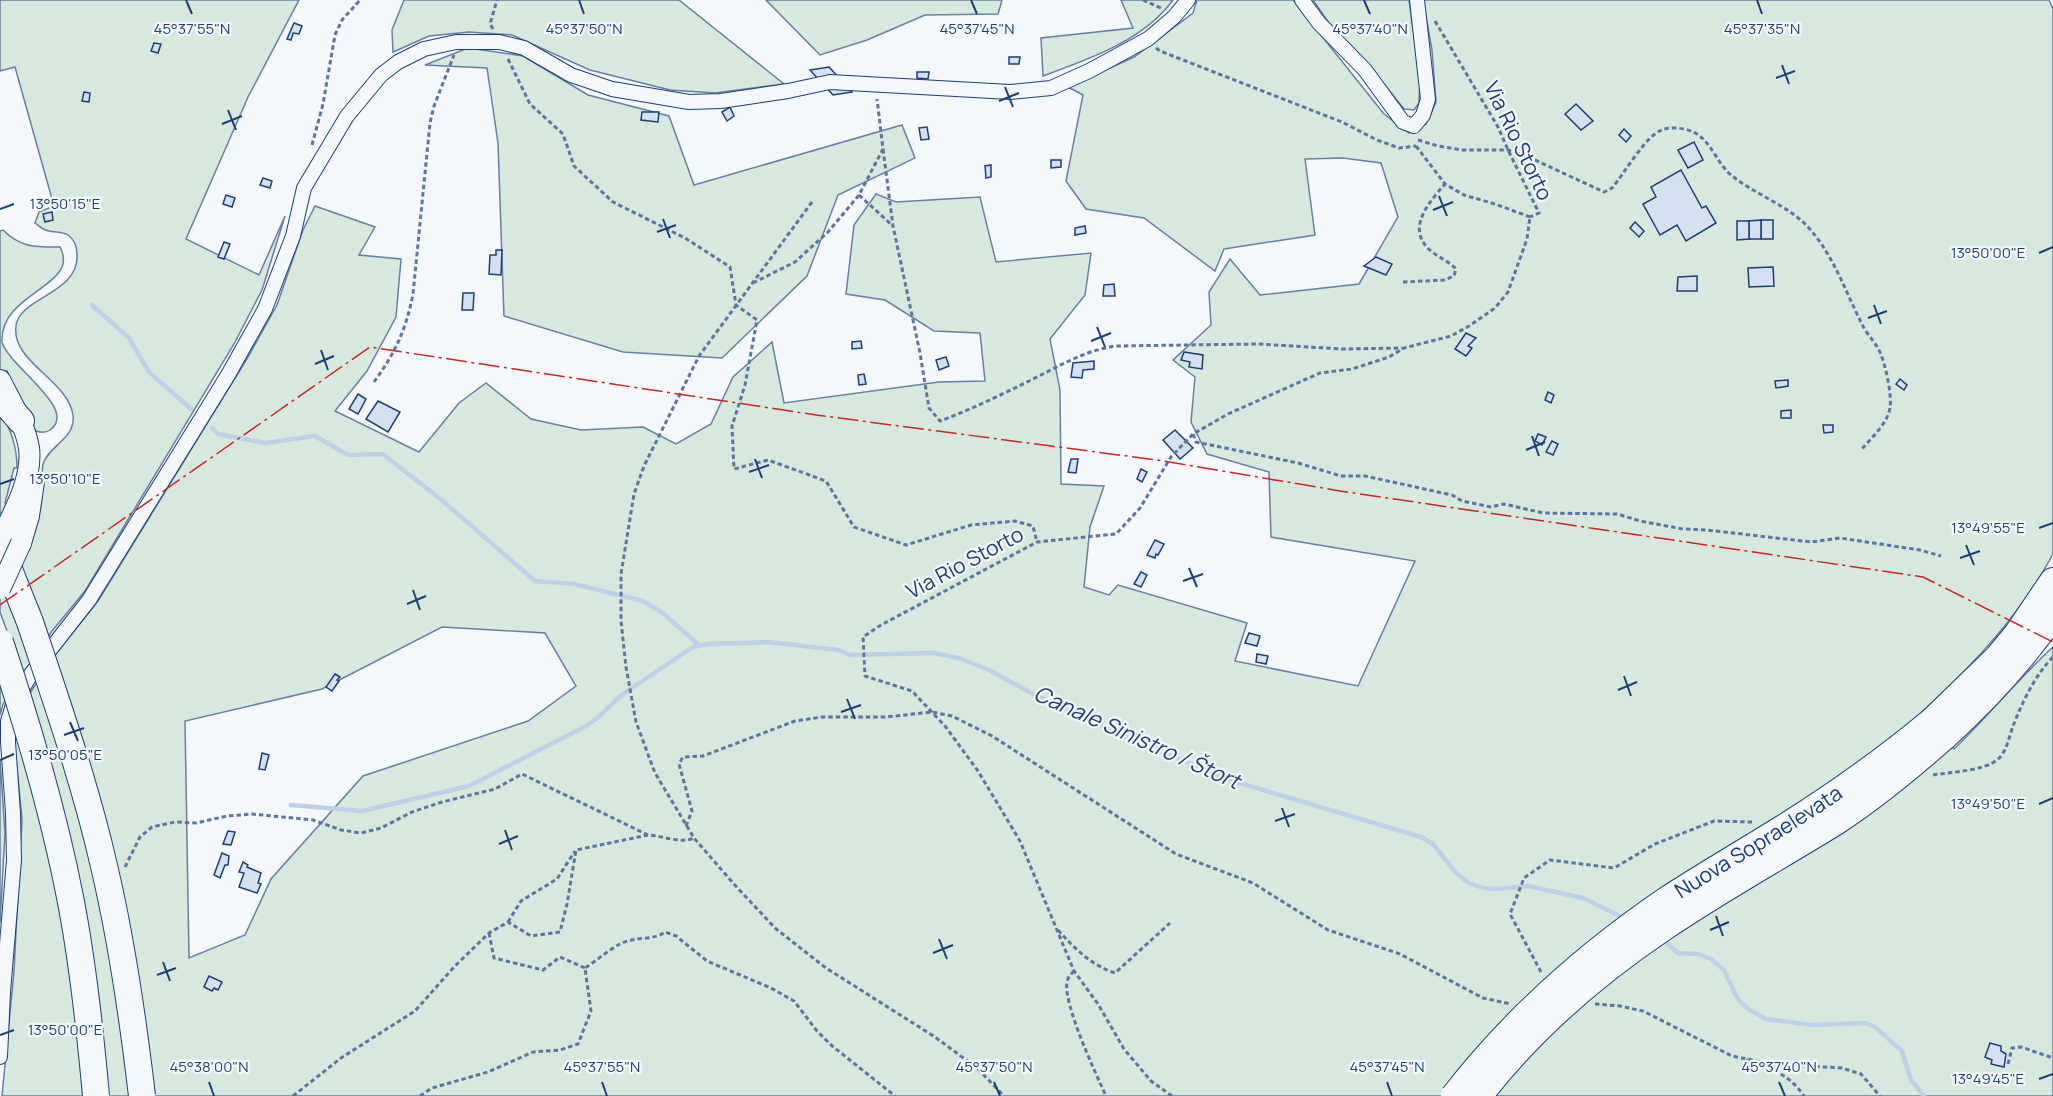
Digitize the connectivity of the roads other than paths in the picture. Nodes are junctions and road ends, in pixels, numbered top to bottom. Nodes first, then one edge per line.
1 (1188, 0) edge
2 (1302, 0) edge
3 (1417, 0) edge
4 (0, 380) edge
5 (0, 397) edge
6 (21, 421) junction
7 (29, 449) junction
8 (0, 540) edge
9 (11, 545) edge
10 (2053, 581) edge
11 (0, 589) edge
12 (2053, 615) edge
13 (0, 642) edge
14 (1938, 729) junction
15 (0, 1057) edge
16 (96, 1096) edge
17 (142, 1096) edge
18 (1454, 1096) edge
19 (1479, 1096) edge

1 - 15 street
2 - 3 street
4 - 6 main road
5 - 6 highway
6 - 7 main road
7 - 8 main road
7 - 9 main road
9 - 11 main road, bridge
9 - 17 highway, bridge
10 - 14 highway, Nuova Sopraelevata
12 - 14 highway, Nuova Sopraelevata
13 - 16 highway, bridge
14 - 18 highway, Nuova Sopraelevata, bridge
14 - 19 highway, Nuova Sopraelevata, bridge

